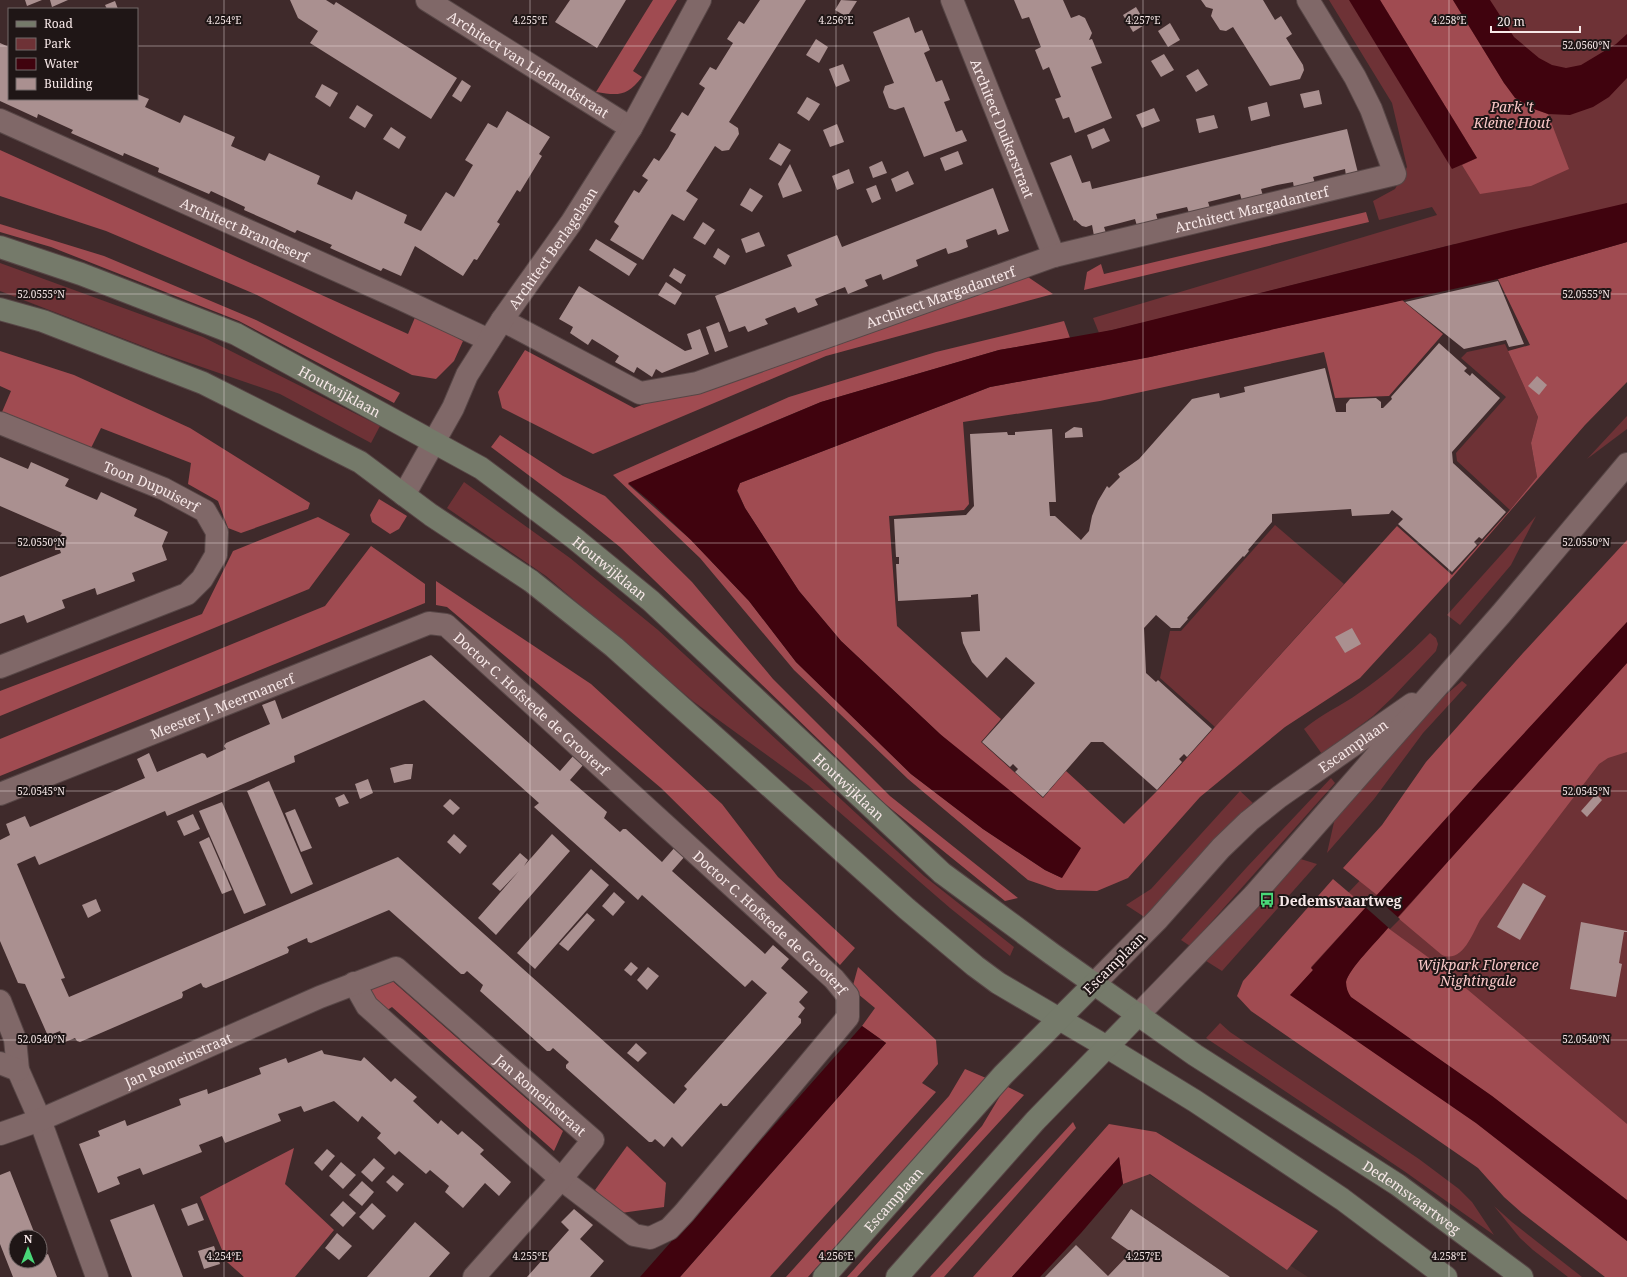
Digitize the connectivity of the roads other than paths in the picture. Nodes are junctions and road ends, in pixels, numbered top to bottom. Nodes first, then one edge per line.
1 (427, 0) edge
2 (700, 0) edge
3 (952, 0) edge
4 (1308, 0) edge
5 (0, 120) edge
6 (630, 128) junction
7 (0, 247) edge
8 (1054, 256) junction
9 (0, 309) edge
10 (502, 320) junction
11 (489, 340) junction
12 (0, 423) edge
13 (434, 442) junction
14 (1627, 464) edge
15 (404, 495) junction
16 (446, 625) joint
17 (0, 667) edge
18 (1437, 686) junction
19 (0, 794) edge
20 (354, 983) junction
21 (1095, 983) junction
22 (0, 1002) edge
23 (1139, 1014) junction
24 (1059, 1019) junction
25 (1107, 1047) junction
26 (9, 1066) edge
27 (40, 1120) junction
28 (0, 1134) edge
29 (561, 1179) junction
30 (97, 1277) edge
31 (474, 1277) edge
32 (824, 1277) edge
33 (897, 1277) edge
34 (1446, 1277) edge
35 (1522, 1277) edge

1 - 6 street, Architect van Lieflandstraat
2 - 6 street, Architect Berlagelaan
3 - 8 street, Architect Duikerstraat
4 - 8 street, Architect Margadanterf
5 - 11 street, Architect Brandeserf
6 - 10 street, Architect Berlagelaan
7 - 13 main road, Houtwijklaan
8 - 10 street, Architect Margadanterf
9 - 15 main road
10 - 11 street, Architect Berlagelaan
11 - 13 street, Architect Berlagelaan
12 - 17 street, Toon Dupuiserf
13 - 15 street, Architect Berlagelaan
13 - 21 main road, Houtwijklaan
14 - 18 street, Escamplaan
15 - 24 main road
16 - 19 street, Meester J. Meermanerf
16 - 29 street, Doctor C. Hofstede de Grooterf
18 - 21 street, Escamplaan
18 - 23 street, Escamplaan
20 - 27 street, Jan Romeinstraat
20 - 29 street
20 - 29 street, Jan Romeinstraat
21 - 23 main road, Houtwijklaan
21 - 24 main road, Escamplaan
22 - 26 street
23 - 25 main road, Escamplaan
23 - 35 main road, Dedemsvaartweg
24 - 25 main road
24 - 32 main road, Escamplaan
25 - 33 main road, Escamplaan
25 - 34 main road
26 - 27 street
27 - 28 street, Jan Romeinstraat
27 - 30 street
29 - 31 street

